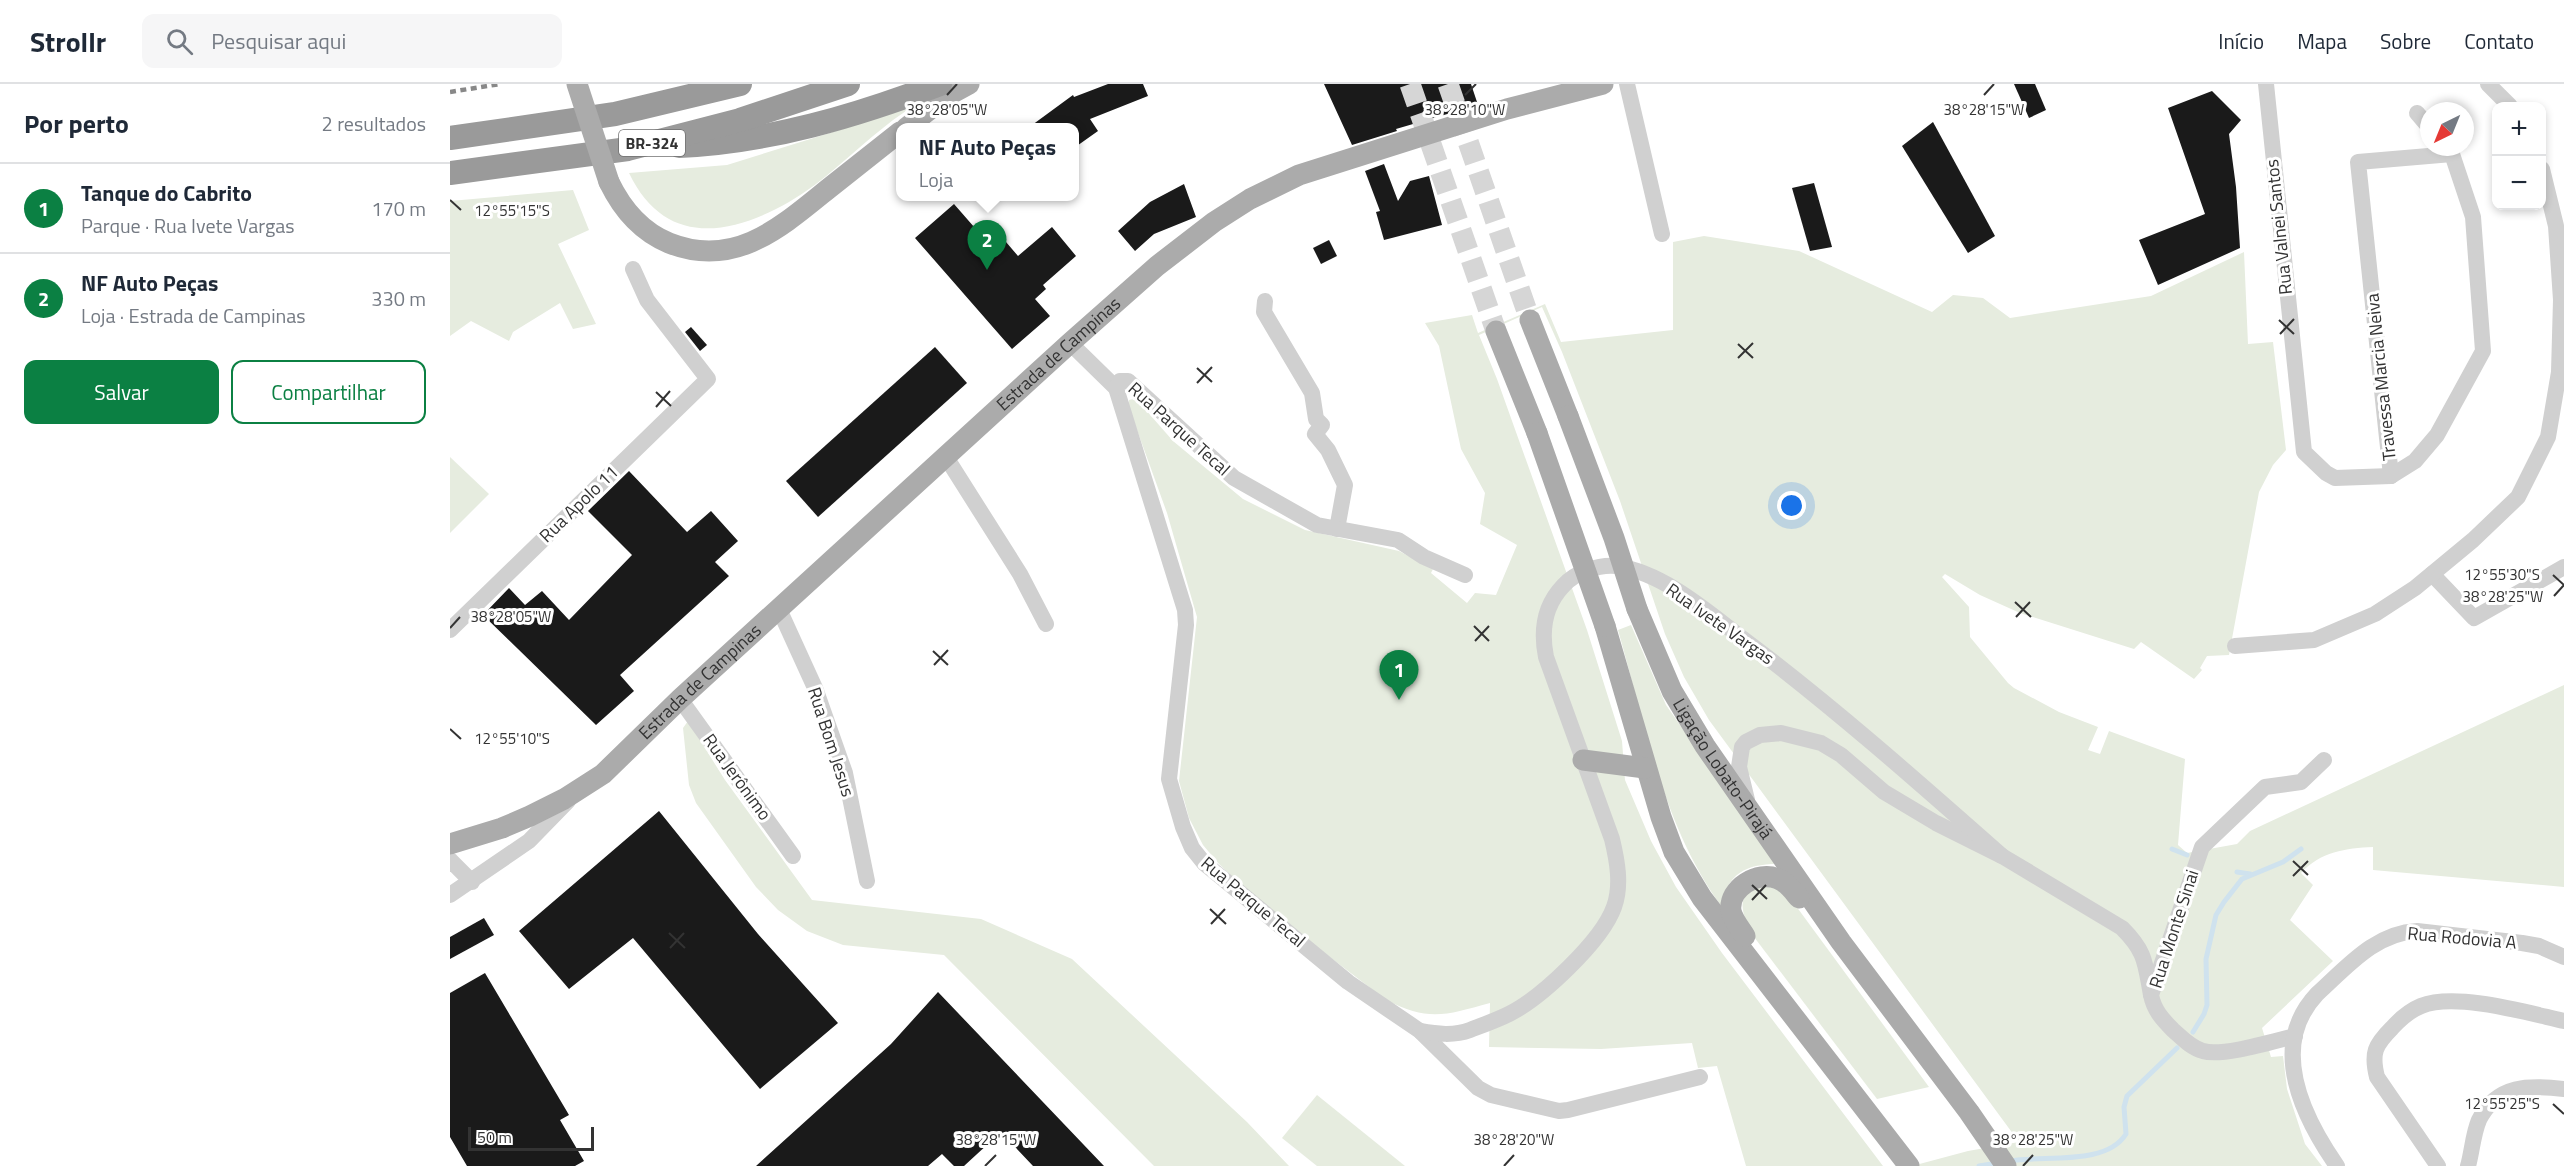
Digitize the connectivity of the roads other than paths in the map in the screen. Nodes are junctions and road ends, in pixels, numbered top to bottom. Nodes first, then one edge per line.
1 (577, 84) edge
2 (740, 84) edge
3 (848, 84) edge
4 (940, 84) edge
5 (969, 84) edge
6 (1603, 84) edge
7 (1627, 84) edge
8 (2266, 84) edge
9 (2488, 84) edge
10 (1564, 88) edge
11 (2506, 102) edge
12 (2417, 113) dead end
13 (2420, 116) edge
14 (912, 123) edge
15 (896, 135) edge
16 (450, 138) edge
17 (628, 149) junction
18 (2420, 155) edge
19 (2451, 156) edge
20 (450, 173) edge
21 (2546, 188) edge
22 (1662, 234) dead end
23 (633, 269) dead end
24 (1265, 300) dead end
25 (1530, 320) tunnel mouth
26 (1496, 331) tunnel mouth
27 (1070, 343) junction
28 (1116, 388) junction
29 (946, 457) junction
30 (2391, 476) junction
31 (1338, 529) junction
32 (2564, 567) edge
33 (2432, 574) junction
34 (1465, 575) dead end
35 (779, 609) junction
36 (1046, 624) dead end
37 (450, 630) edge
38 (2235, 646) dead end
39 (680, 699) junction
40 (1583, 760) junction
41 (2324, 760) dead end
42 (1645, 768) junction
43 (579, 790) junction
44 (1752, 815) junction
45 (450, 844) edge
46 (793, 856) dead end
47 (2002, 856) junction
48 (450, 860) edge
49 (867, 881) dead end
50 (472, 882) junction
51 (450, 895) edge
52 (1841, 942) junction
53 (2564, 957) edge
54 (2151, 995) junction
55 (1799, 1021) junction
56 (2564, 1021) edge
57 (1420, 1030) junction
58 (2295, 1036) junction
59 (1700, 1077) dead end
60 (2564, 1089) edge
61 (1909, 1166) edge
62 (2006, 1166) edge
63 (2337, 1166) edge
64 (2438, 1166) edge
65 (2468, 1166) edge

1 - 15 main road, bridge
2 - 16 highway, BR-324
3 - 17 highway, BR-324
4 - 17 highway
5 - 14 main road
6 - 10 main road, Estrada de Campinas
7 - 22 street
8 - 30 street, Rua Valnei Santos
9 - 11 street
10 - 27 main road, Estrada de Campinas
12 - 13 street
17 - 20 highway, BR-324
18 - 30 street, Travessa Marcia Neiva
19 - 30 street, Travessa Marcia Neiva
21 - 33 street
23 - 37 street, Rua Apolo 11
24 - 31 street
25 - 44 main road, Ligação Lobato-Pirajá, bridge
26 - 42 main road, bridge
27 - 28 street, Rua Parque Tecal
27 - 29 main road, Estrada de Campinas
28 - 31 street, Rua Parque Tecal
28 - 57 street, Rua Parque Tecal
29 - 35 main road, Estrada de Campinas
29 - 36 street
31 - 34 street
32 - 33 street
33 - 38 street
35 - 39 main road, Estrada de Campinas
35 - 49 street, Rua Bom Jesus
39 - 43 main road, Estrada de Campinas
39 - 46 street, Rua Jerônimo
40 - 42 main road
40 - 47 street, Rua Ivete Vargas
40 - 57 street, Rua Ivete Vargas
41 - 54 street, Rua Monte Sinai
42 - 55 main road
43 - 45 main road, Estrada de Campinas
43 - 50 street
44 - 47 street, Rua Ivete Vargas
44 - 52 main road, Ligação Lobato-Pirajá
47 - 54 street, Rua Ivete Vargas
48 - 50 street
50 - 51 street
52 - 55 main road
52 - 62 main road, Ligação Lobato-Pirajá
53 - 58 street, Rua Rodovia A
54 - 58 street, Rua Monte Sinai
55 - 61 main road
56 - 64 street
57 - 59 street, Rua Parque Tecal
58 - 63 street, Rua Rodovia A
60 - 65 street

